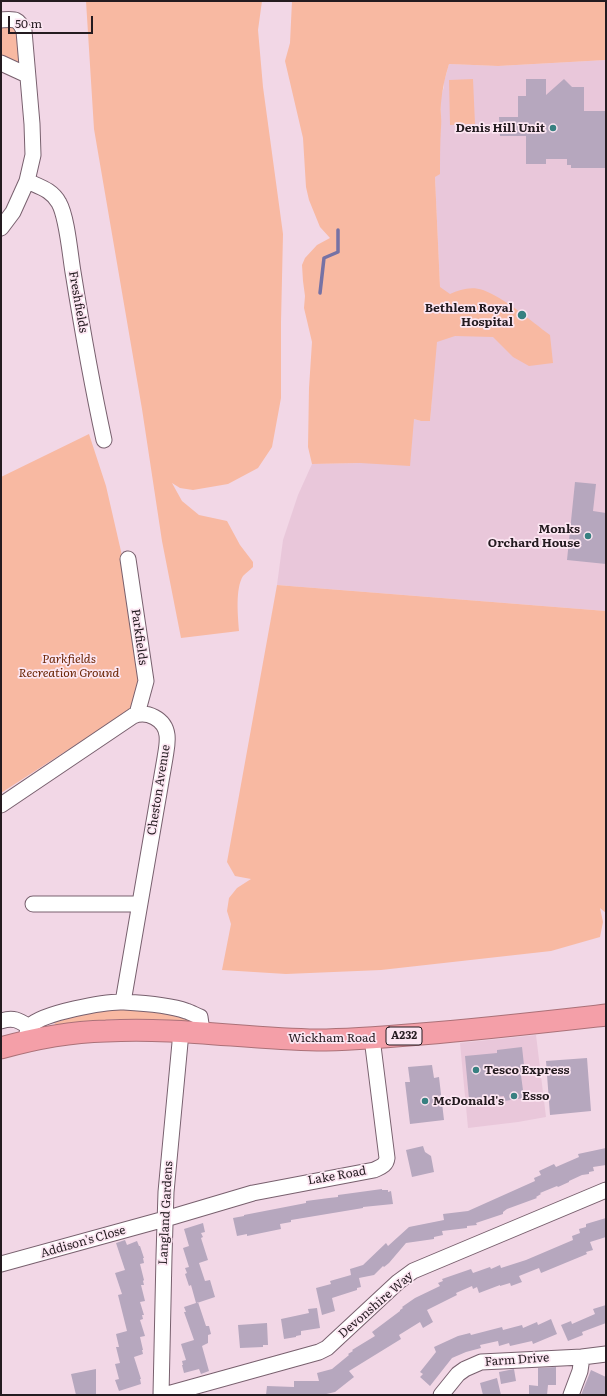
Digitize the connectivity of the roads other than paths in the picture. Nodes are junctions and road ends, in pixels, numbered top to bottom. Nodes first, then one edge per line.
1 (1, 20) edge
2 (1, 63) edge
3 (27, 75) junction
4 (27, 181) junction
5 (1, 228) edge
6 (104, 440) dead end
7 (128, 559) dead end
8 (137, 714) junction
9 (1, 805) edge
10 (33, 904) dead end
11 (140, 904) junction
12 (123, 1002) junction
13 (606, 1015) edge
14 (1, 1021) edge
15 (191, 1032) junction
16 (29, 1034) junction
17 (372, 1038) junction
18 (1, 1048) edge
19 (606, 1190) edge
20 (165, 1219) junction
21 (1, 1264) edge
22 (606, 1354) edge
23 (582, 1357) junction
24 (162, 1395) edge
25 (441, 1395) edge
26 (571, 1395) edge

1 - 3 street
2 - 3 street
3 - 4 street
4 - 5 street
4 - 6 street, Freshfields
7 - 8 street, Parkfields
8 - 9 street
8 - 11 street, Cheston Avenue
10 - 11 street
11 - 12 street, Cheston Avenue
12 - 15 street, Wickham Road
12 - 16 street, Wickham Road
13 - 17 highway, Wickham Road / A232
14 - 16 street
15 - 16 highway, Wickham Road / A232
15 - 17 highway, Wickham Road / A232
15 - 20 street, Langland Gardens
16 - 18 highway, Wickham Road / A232
17 - 20 street, Lake Road
19 - 24 street, Devonshire Way
20 - 21 street, Addison's Close
20 - 24 street, Langland Gardens
22 - 23 street, Farm Drive
23 - 25 street, Farm Drive
23 - 26 street

